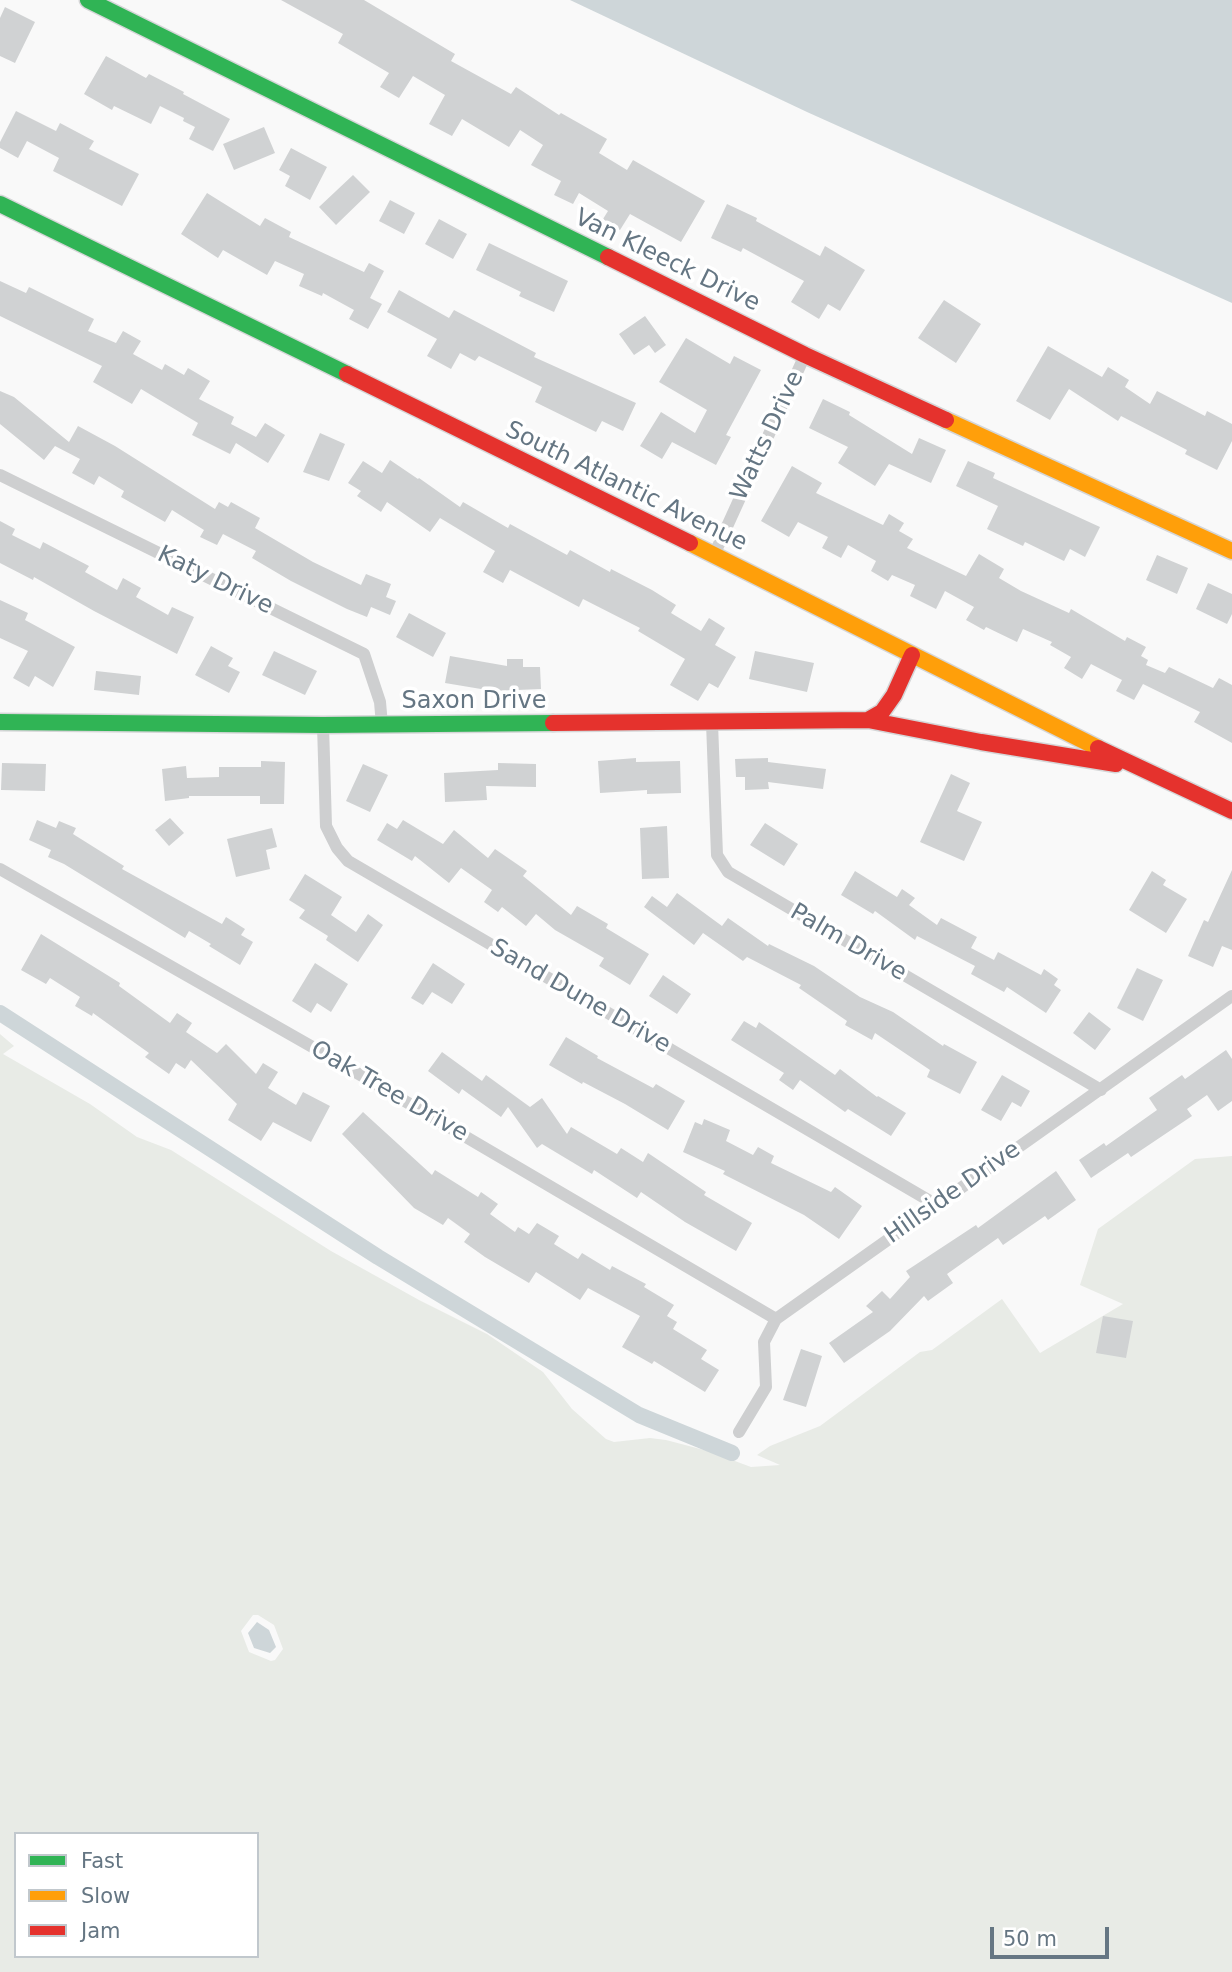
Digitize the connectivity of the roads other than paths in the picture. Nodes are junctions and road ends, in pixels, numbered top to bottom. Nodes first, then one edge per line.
1 (88, 0) edge
2 (0, 204) edge
3 (806, 355) junction
4 (0, 475) edge
5 (1232, 551) edge
6 (714, 555) junction
7 (912, 654) junction
8 (868, 720) junction
9 (0, 722) edge
10 (712, 723) junction
11 (382, 725) junction
12 (323, 726) junction
13 (1133, 766) junction
14 (1232, 811) edge
15 (0, 869) edge
16 (1232, 996) edge
17 (1101, 1090) junction
18 (935, 1204) junction
19 (776, 1319) junction
20 (739, 1433) dead end

1 - 3 street, Van Kleeck Drive
2 - 6 street, South Atlantic Avenue
3 - 5 street, Van Kleeck Drive
3 - 6 street, Watts Drive
4 - 11 street, Katy Drive
6 - 7 street, South Atlantic Avenue
7 - 8 street
7 - 13 street, South Atlantic Avenue
8 - 10 street, Saxon Drive
8 - 13 street, Saxon Drive
9 - 12 street, Saxon Drive
10 - 11 street, Saxon Drive
10 - 17 street, Palm Drive
11 - 12 street, Saxon Drive
12 - 18 street, Sand Dune Drive
13 - 14 street, South Atlantic Avenue
15 - 19 street, Oak Tree Drive
16 - 17 street, Hillside Drive
17 - 18 street, Hillside Drive
18 - 19 street, Hillside Drive
19 - 20 street

